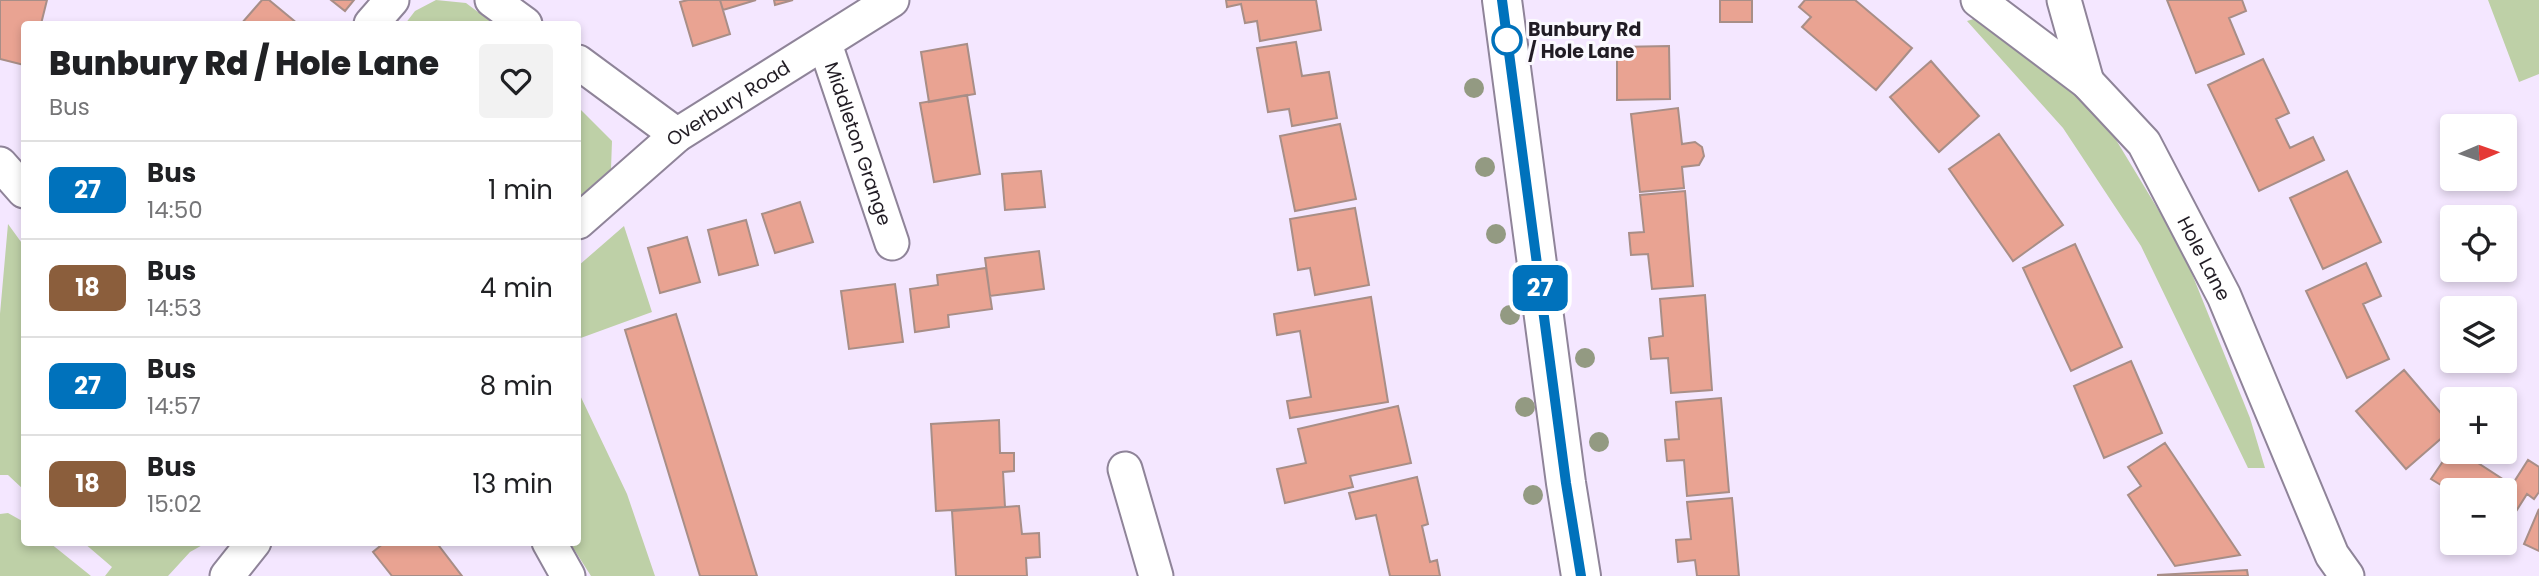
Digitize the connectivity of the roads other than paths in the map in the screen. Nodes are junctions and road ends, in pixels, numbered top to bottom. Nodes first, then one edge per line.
1 (391, 0) edge
2 (492, 0) edge
3 (892, 0) edge
4 (1502, 0) edge
5 (1978, 0) edge
6 (2064, 0) edge
7 (374, 21) edge
8 (521, 21) edge
9 (825, 44) junction
10 (581, 64) edge
11 (2087, 82) junction
12 (677, 135) junction
13 (0, 164) edge
14 (21, 188) edge
15 (581, 219) edge
16 (892, 243) dead end
17 (1125, 469) dead end
18 (251, 546) edge
19 (551, 546) edge
20 (228, 576) edge
21 (568, 576) edge
22 (1156, 576) edge
23 (1581, 576) edge
24 (2347, 576) edge

1 - 7 street
2 - 8 street
3 - 9 street, Overbury Road
4 - 23 main road
5 - 11 street, Hole Lane
6 - 11 street
9 - 12 street, Overbury Road
9 - 16 street, Middleton Grange
10 - 12 street
11 - 24 street, Hole Lane
12 - 15 street, Overbury Road
13 - 14 street
17 - 22 street
18 - 20 street
19 - 21 street

